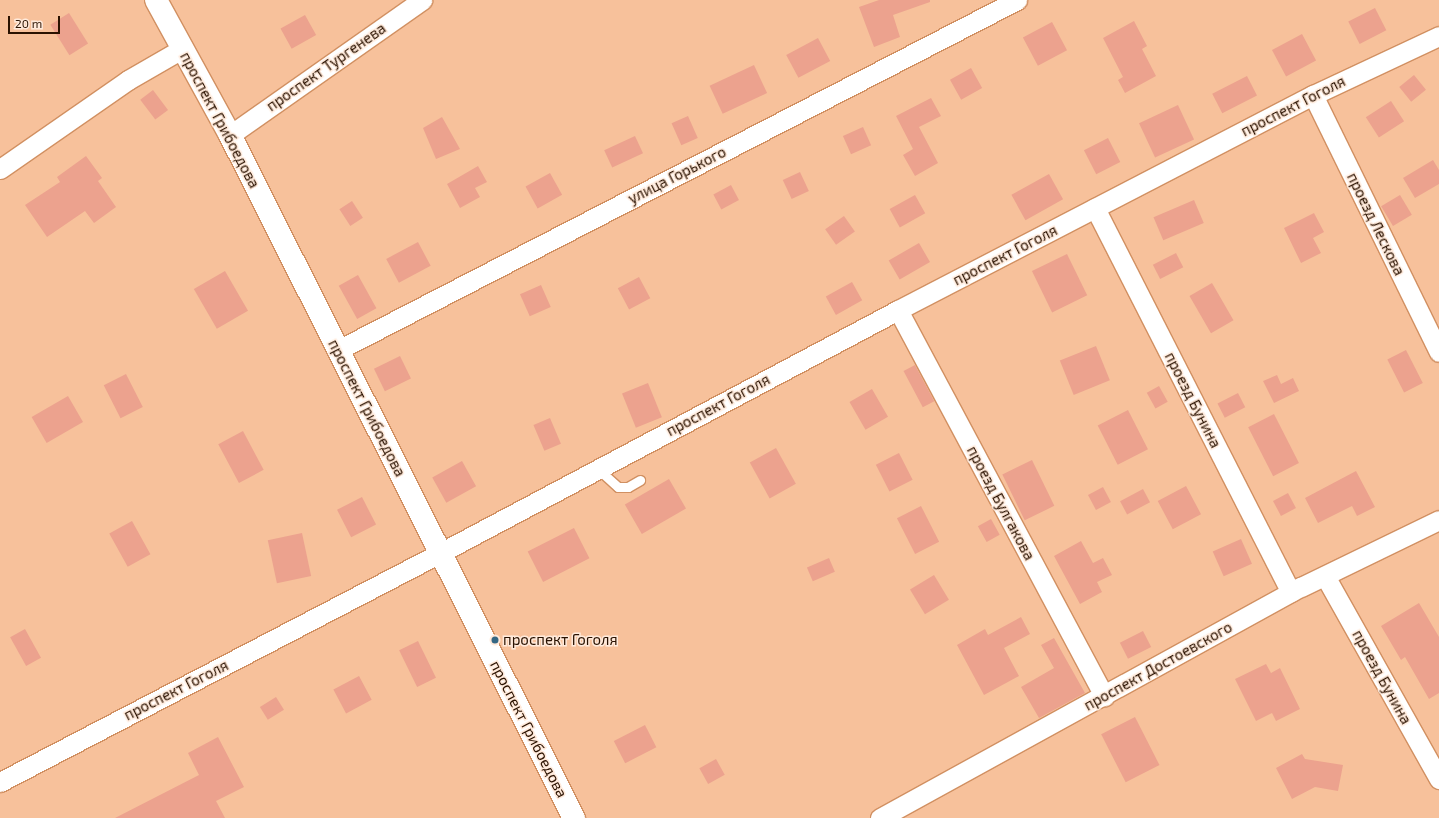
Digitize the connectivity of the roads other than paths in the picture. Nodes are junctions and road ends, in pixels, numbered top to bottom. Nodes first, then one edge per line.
1 (156, 0) edge
2 (422, 0) edge
3 (1017, 0) edge
4 (1439, 36) edge
5 (182, 49) junction
6 (1313, 95) junction
7 (230, 134) junction
8 (0, 169) edge
9 (1095, 208) junction
10 (898, 310) junction
11 (338, 350) junction
12 (1439, 352) edge
13 (598, 469) junction
14 (640, 480) dead end
15 (1439, 520) edge
16 (440, 553) junction
17 (1325, 576) junction
18 (1291, 592) junction
19 (1104, 696) junction
20 (1439, 779) edge
21 (0, 782) edge
22 (574, 818) edge
23 (880, 818) edge

1 - 5 street, проспект Грибоедова
2 - 7 street, проспект Тургенева
3 - 11 street, улица Горького
4 - 6 street, проспект Гоголя
5 - 7 street, проспект Грибоедова
5 - 8 street
6 - 9 street, проспект Гоголя
6 - 12 street, проезд Лескова
7 - 11 street, проспект Грибоедова
9 - 10 street, проспект Гоголя
9 - 18 street, проезд Бунина
10 - 13 street, проспект Гоголя
10 - 19 street, проезд Булгакова
11 - 16 street, проспект Грибоедова
13 - 14 lane
13 - 16 street, проспект Гоголя
15 - 17 street, проспект Достоевского
16 - 21 street, проспект Гоголя
16 - 22 street, проспект Грибоедова
17 - 18 street, проспект Достоевского
17 - 20 street, проезд Бунина
18 - 19 street, проспект Достоевского
19 - 23 street, проспект Достоевского

